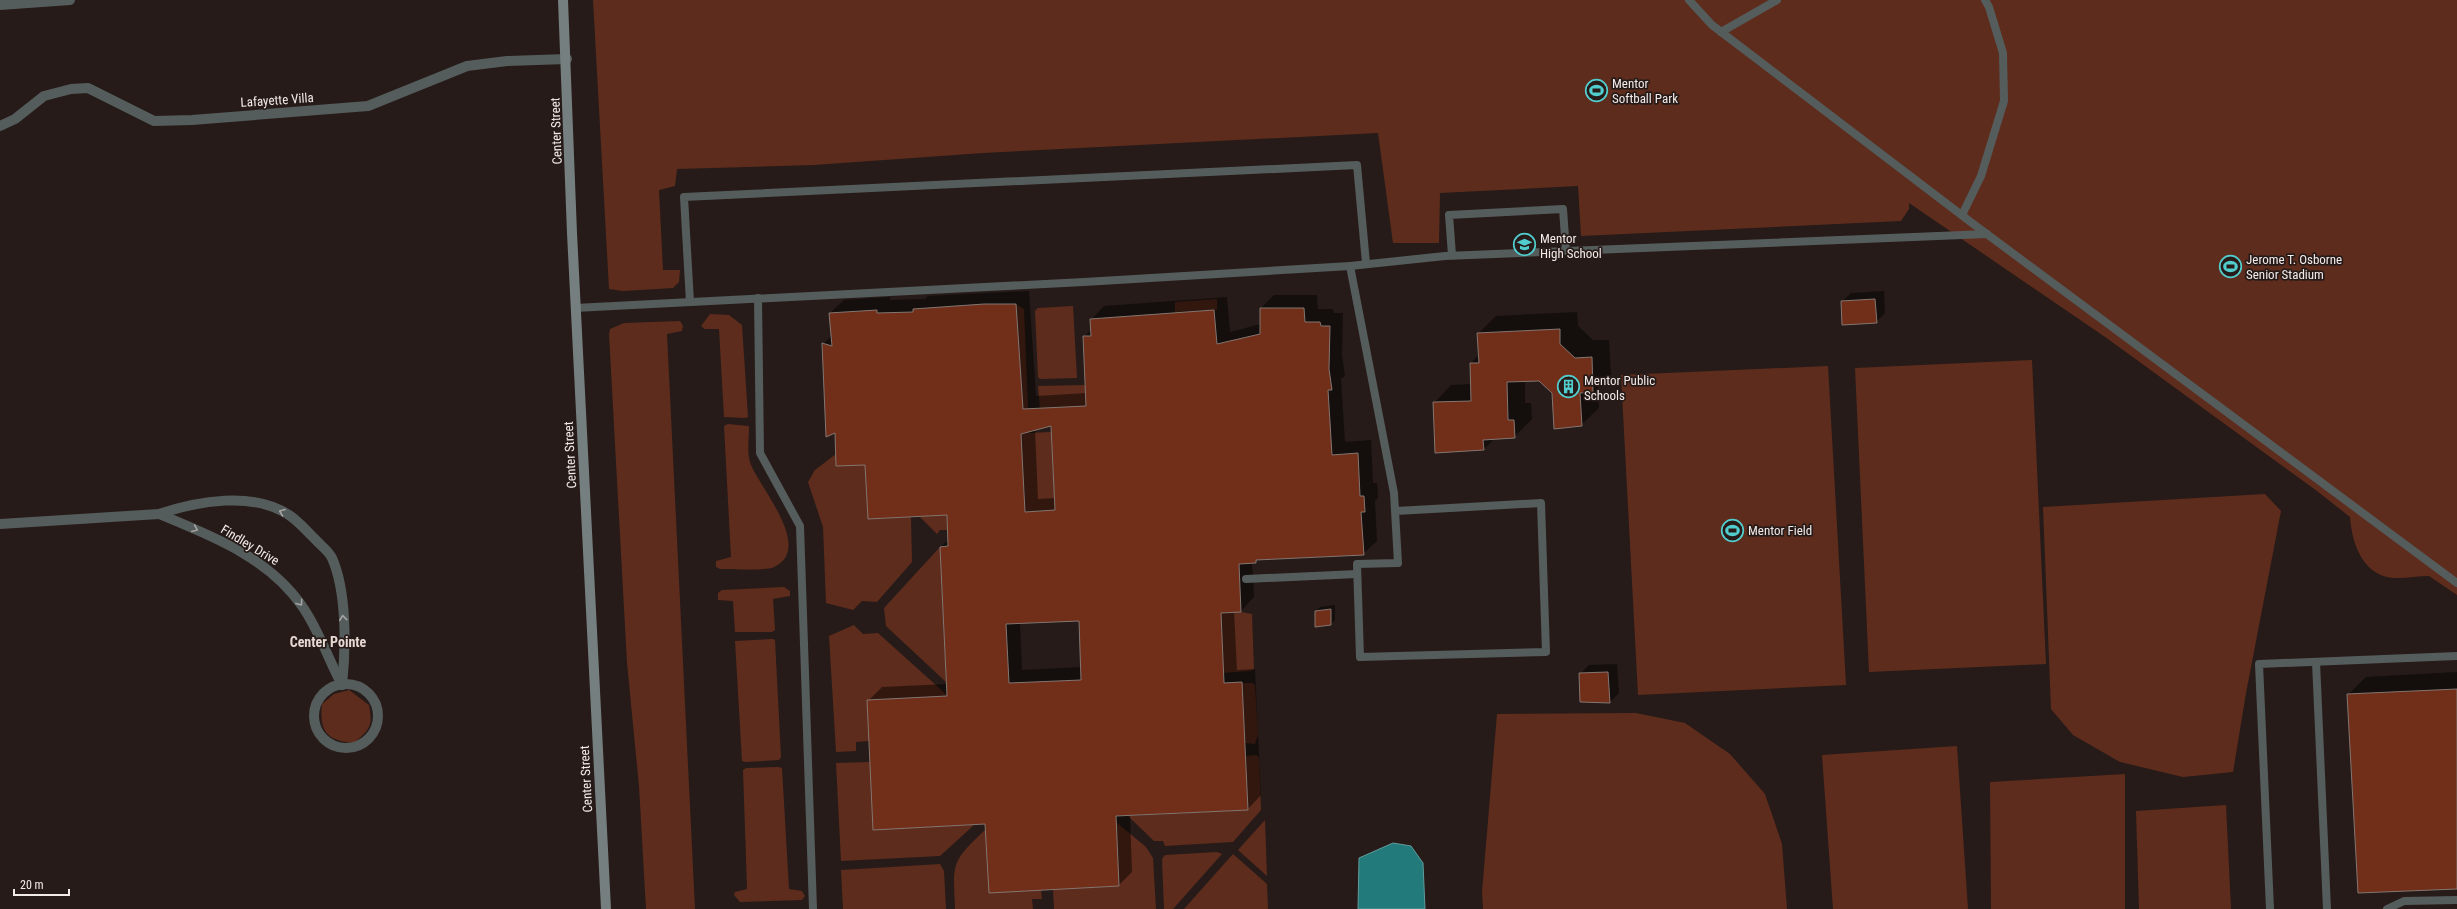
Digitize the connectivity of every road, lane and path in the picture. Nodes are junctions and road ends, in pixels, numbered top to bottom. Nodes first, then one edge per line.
1 (70, 0) edge
2 (563, 0) edge
3 (1689, 0) edge
4 (1777, 0) edge
5 (1985, 0) edge
6 (0, 5) edge
7 (1721, 32) junction
8 (567, 59) junction
9 (0, 126) edge
10 (1962, 215) junction
11 (1987, 234) junction
12 (1566, 251) junction
13 (1452, 255) junction
14 (1366, 263) junction
15 (1350, 266) junction
16 (758, 298) junction
17 (690, 302) junction
18 (575, 308) junction
19 (1396, 511) junction
20 (159, 514) junction
21 (0, 524) edge
22 (1357, 574) junction
23 (1246, 579) dead end
24 (2457, 583) edge
25 (2457, 656) edge
26 (2316, 662) junction
27 (342, 684) junction
28 (2457, 900) edge
29 (606, 909) edge
30 (813, 909) edge
31 (2270, 909) edge
32 (2327, 909) edge
33 (2387, 909) edge

1 - 6 street
2 - 8 main road, Center Street
3 - 7 lane
4 - 7 lane
5 - 10 lane
7 - 10 lane
8 - 9 street, Lafayette Villa
8 - 18 main road, Center Street
10 - 11 lane
11 - 12 lane
11 - 24 lane
12 - 13 lane
12 - 13 lane
13 - 14 lane
14 - 15 lane
14 - 17 lane
15 - 16 lane
15 - 19 lane
16 - 17 lane
16 - 30 lane
17 - 18 lane
18 - 29 main road, Center Street
19 - 22 lane
19 - 22 lane
20 - 21 street, Findley Drive
20 -> 27 street, Findley Drive
27 -> 20 street, Findley Drive
22 - 23 lane
25 - 26 lane
26 - 31 lane
26 - 32 lane
27 - 27 street
28 - 33 lane

